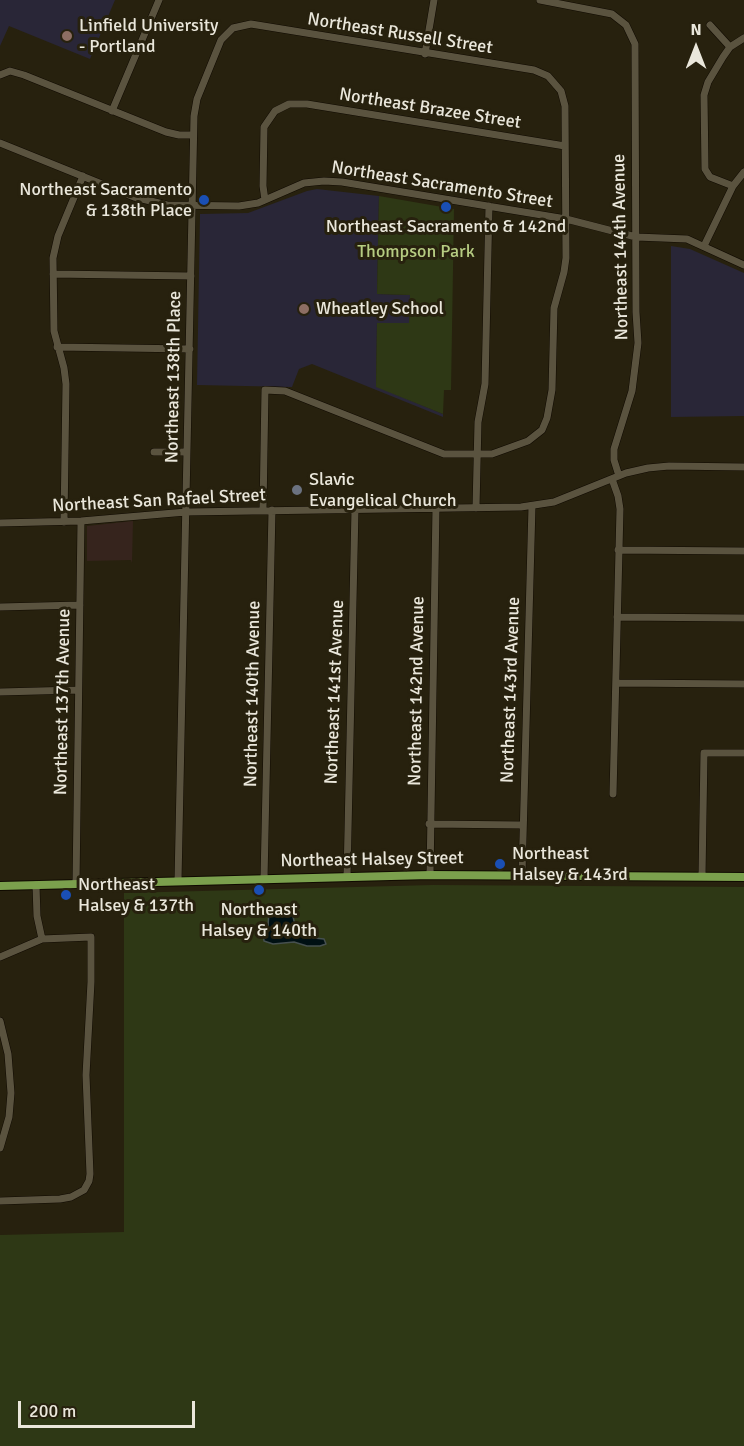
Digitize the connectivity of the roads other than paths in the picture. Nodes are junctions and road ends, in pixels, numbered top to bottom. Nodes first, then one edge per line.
1 (159, 0) edge
2 (434, 0) edge
3 (540, 0) edge
4 (710, 25) dead end
5 (233, 28) joint
6 (744, 38) edge
7 (730, 46) junction
8 (425, 54) junction
9 (0, 75) edge
10 (112, 111) junction
11 (193, 135) junction
12 (0, 143) edge
13 (565, 146) junction
14 (744, 172) edge
15 (83, 176) junction
16 (733, 186) junction
17 (265, 200) junction
18 (489, 206) junction
19 (192, 207) junction
20 (566, 219) junction
21 (636, 237) junction
22 (704, 246) junction
23 (744, 265) edge
24 (53, 274) junction
25 (191, 276) junction
26 (57, 347) junction
27 (190, 349) junction
28 (154, 452) dead end
29 (187, 452) junction
30 (477, 455) junction
31 (744, 467) edge
32 (615, 478) junction
33 (532, 506) junction
34 (435, 507) junction
35 (476, 508) junction
36 (355, 509) junction
37 (263, 510) junction
38 (272, 510) junction
39 (186, 512) junction
40 (81, 521) junction
41 (64, 522) junction
42 (0, 523) edge
43 (618, 550) junction
44 (744, 551) edge
45 (80, 605) junction
46 (0, 607) edge
47 (617, 617) junction
48 (744, 618) edge
49 (616, 683) junction
50 (744, 684) edge
51 (77, 690) junction
52 (0, 692) edge
53 (744, 753) edge
54 (613, 794) dead end
55 (429, 824) junction
56 (522, 825) junction
57 (430, 875) junction
58 (522, 875) junction
59 (702, 876) junction
60 (346, 877) junction
61 (744, 877) edge
62 (264, 879) junction
63 (178, 882) junction
64 (76, 884) junction
65 (36, 885) junction
66 (0, 886) edge
67 (42, 939) junction
68 (1, 954) edge
69 (0, 1021) edge
70 (0, 1148) edge
71 (0, 1201) edge

1 - 10 street
2 - 8 street
3 - 21 street, Northeast 144th Avenue
4 - 7 street
5 - 8 street, Northeast Russell Street
5 - 11 street, Northeast 138th Place
6 - 7 street
7 - 16 street
8 - 13 street, Northeast Russell Street
9 - 10 street
10 - 11 street
11 - 19 street, Northeast 138th Place
12 - 15 street, Northeast Sacramento Street
13 - 17 street, Northeast Brazee Street
13 - 20 street
14 - 16 street
15 - 19 street, Northeast Sacramento Street
15 - 24 street
16 - 22 street
17 - 18 street, Northeast Sacramento Street
17 - 19 street, Northeast Sacramento Street
18 - 20 street, Northeast Sacramento Street
18 - 30 street
19 - 25 street, Northeast 138th Place
20 - 21 street, Northeast Sacramento Street
20 - 30 street
21 - 22 street, Northeast Sacramento Street
21 - 32 street, Northeast 144th Avenue
22 - 23 street, Northeast Sacramento Street
24 - 25 street
24 - 26 street
25 - 27 street, Northeast 138th Place
26 - 27 street
26 - 41 street
27 - 29 street, Northeast 138th Place
28 - 29 street
29 - 39 street, Northeast 138th Place
30 - 35 street
30 - 37 street
31 - 32 street, Northeast San Rafael Street
32 - 33 street, Northeast San Rafael Street
32 - 43 street, Northeast 144th Avenue
33 - 35 street, Northeast San Rafael Street
33 - 56 street, Northeast 143rd Avenue
34 - 35 street, Northeast San Rafael Street
34 - 36 street, Northeast San Rafael Street
34 - 55 street, Northeast 142nd Avenue
36 - 38 street, Northeast San Rafael Street
36 - 60 street, Northeast 141st Avenue
37 - 38 street, Northeast San Rafael Street
37 - 39 street, Northeast San Rafael Street
38 - 62 street, Northeast 140th Avenue
39 - 40 street, Northeast San Rafael Street
39 - 63 street, Northeast 138th Place
40 - 41 street, Northeast San Rafael Street
40 - 45 street, Northeast 137th Avenue
41 - 42 street, Northeast San Rafael Street
43 - 44 street
43 - 47 street, Northeast 144th Avenue
45 - 46 street
45 - 51 street, Northeast 137th Avenue
47 - 48 street
47 - 49 street, Northeast 144th Avenue
49 - 50 street
49 - 54 street, Northeast 144th Avenue
51 - 52 street
51 - 64 street, Northeast 137th Avenue
53 - 59 street
55 - 56 street
55 - 57 street, Northeast 142nd Avenue
56 - 58 street, Northeast 143rd Avenue
57 - 58 main road, Northeast Halsey Street
57 - 60 main road, Northeast Halsey Street
58 - 59 main road, Northeast Halsey Street
59 - 61 main road, Northeast Halsey Street
60 - 62 main road, Northeast Halsey Street
62 - 63 main road, Northeast Halsey Street
63 - 64 main road, Northeast Halsey Street
64 - 65 main road, Northeast Halsey Street
65 - 66 main road, Northeast Halsey Street
65 - 67 street
67 - 68 street
67 - 71 street
69 - 70 street

